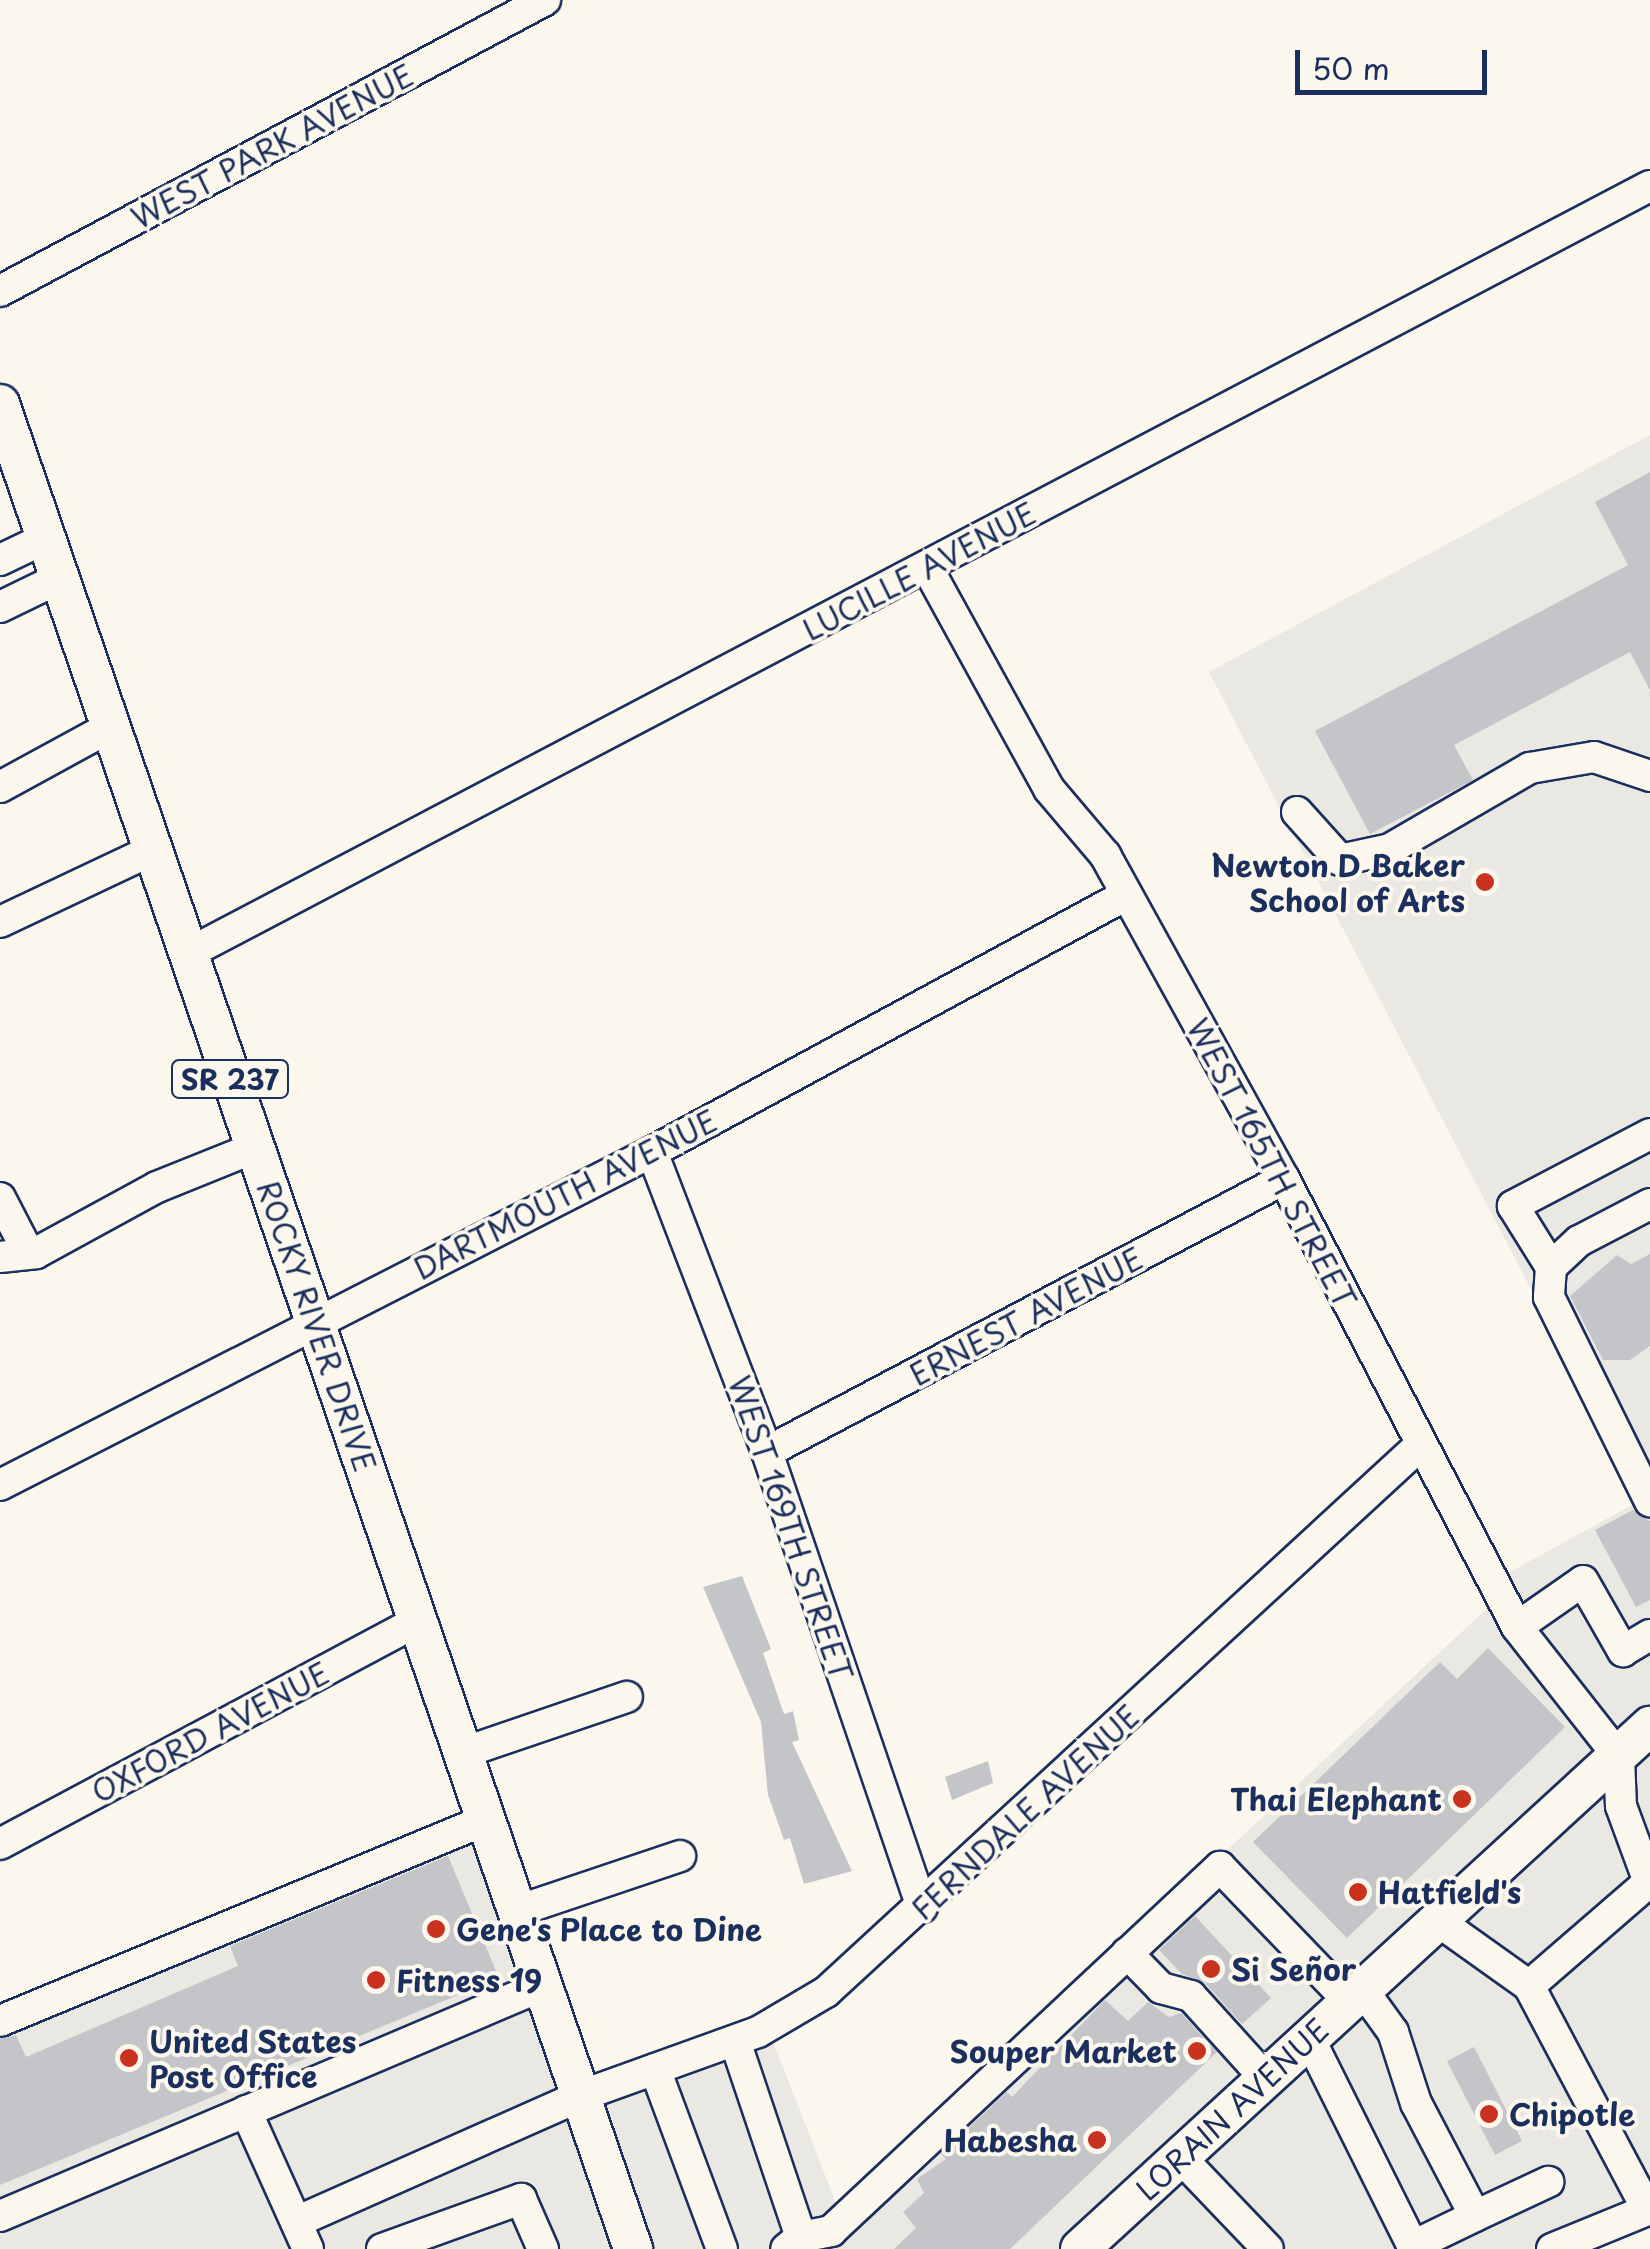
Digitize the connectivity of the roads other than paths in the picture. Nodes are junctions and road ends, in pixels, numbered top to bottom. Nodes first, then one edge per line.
1 (544, 0) edge
2 (1650, 186) edge
3 (0, 291) edge
4 (0, 404) edge
5 (46, 538) junction
6 (0, 560) edge
7 (927, 567) junction
8 (60, 578) junction
9 (0, 606) edge
10 (110, 727) junction
11 (1650, 776) edge
12 (0, 786) edge
13 (1297, 812) dead end
14 (152, 850) junction
15 (1126, 895) junction
16 (0, 922) edge
17 (188, 954) junction
18 (1650, 1134) edge
19 (254, 1148) junction
20 (652, 1152) junction
21 (1284, 1179) junction
22 (0, 1198) edge
23 (1650, 1204) edge
24 (14, 1254) edge
25 (1551, 1267) junction
26 (314, 1322) junction
27 (1418, 1447) junction
28 (767, 1452) junction
29 (0, 1485) edge
30 (1650, 1501) edge
31 (421, 1619) junction
32 (1517, 1627) junction
33 (1650, 1635) edge
34 (628, 1697) dead end
35 (1650, 1726) edge
36 (466, 1752) junction
37 (1619, 1756) junction
38 (488, 1819) junction
39 (0, 1844) edge
40 (680, 1856) dead end
41 (922, 1907) junction
42 (520, 1910) junction
43 (1438, 1921) junction
44 (1127, 1953) junction
45 (544, 1985) junction
46 (1529, 1986) junction
47 (1355, 1995) junction
48 (0, 2020) edge
49 (1309, 2038) junction
50 (735, 2040) junction
51 (655, 2069) junction
52 (1265, 2078) junction
53 (580, 2096) junction
54 (246, 2112) junction
55 (1180, 2157) junction
56 (1548, 2182) dead end
57 (1648, 2209) edge
58 (0, 2216) edge
59 (1475, 2216) junction
60 (302, 2235) edge
61 (793, 2243) edge
62 (1414, 2248) edge
63 (382, 2249) edge
64 (543, 2249) edge
65 (632, 2249) edge
66 (722, 2249) edge
67 (1080, 2249) edge
68 (1268, 2249) edge
69 (1552, 2249) edge

1 - 3 street, WEST PARK AVENUE
2 - 7 street, LUCILLE AVENUE
4 - 5 main road, ROCKY RIVER DRIVE / SR 237
5 - 6 street
5 - 8 main road, ROCKY RIVER DRIVE / SR 237
7 - 15 street, WEST 165TH STREET
7 - 17 street, LUCILLE AVENUE
8 - 9 street
8 - 10 main road, ROCKY RIVER DRIVE / SR 237
10 - 12 street
10 - 14 main road, ROCKY RIVER DRIVE / SR 237
11 - 13 street
14 - 16 street
14 - 17 main road, ROCKY RIVER DRIVE / SR 237
15 - 20 street, DARTMOUTH AVENUE
15 - 21 street, WEST 165TH STREET
17 - 19 main road, ROCKY RIVER DRIVE / SR 237
18 - 25 street
19 - 24 street
19 - 26 main road, ROCKY RIVER DRIVE / SR 237
20 - 26 street, DARTMOUTH AVENUE
20 - 28 street, WEST 169TH STREET
21 - 27 street, WEST 165TH STREET
21 - 28 street, ERNEST AVENUE
22 - 24 street
23 - 25 street
25 - 30 street
26 - 29 street, DARTMOUTH AVENUE
26 - 31 main road, ROCKY RIVER DRIVE / SR 237
27 - 32 street, WEST 165TH STREET
27 - 41 street, FERNDALE AVENUE
28 - 41 street, WEST 169TH STREET
31 - 36 main road, ROCKY RIVER DRIVE / SR 237
31 - 39 street, OXFORD AVENUE
32 - 33 street
32 - 37 street, WEST 165TH STREET
34 - 36 street
35 - 37 main road, LORAIN AVENUE
36 - 38 main road, ROCKY RIVER DRIVE / SR 237
37 - 43 main road, LORAIN AVENUE
37 - 46 street
38 - 42 main road, ROCKY RIVER DRIVE / SR 237
38 - 48 street
40 - 42 street
41 - 50 street, FERNDALE AVENUE
42 - 45 main road, ROCKY RIVER DRIVE / SR 237
43 - 46 street
43 - 47 main road, LORAIN AVENUE
44 - 47 street
44 - 52 street
44 - 61 street
45 - 53 main road, ROCKY RIVER DRIVE / SR 237
45 - 54 street
46 - 57 street
47 - 49 main road, LORAIN AVENUE
47 - 59 street
49 - 52 main road, LORAIN AVENUE
49 - 62 street
50 - 51 street, FERNDALE AVENUE
50 - 61 street
51 - 53 street, FERNDALE AVENUE
51 - 66 street
52 - 55 main road, LORAIN AVENUE
53 - 60 street, FERNDALE AVENUE
53 - 65 main road, ROCKY RIVER DRIVE / SR 237
54 - 58 street
54 - 60 street
55 - 67 main road, LORAIN AVENUE
55 - 68 street
56 - 59 street
57 - 69 street
59 - 62 street
63 - 64 street

